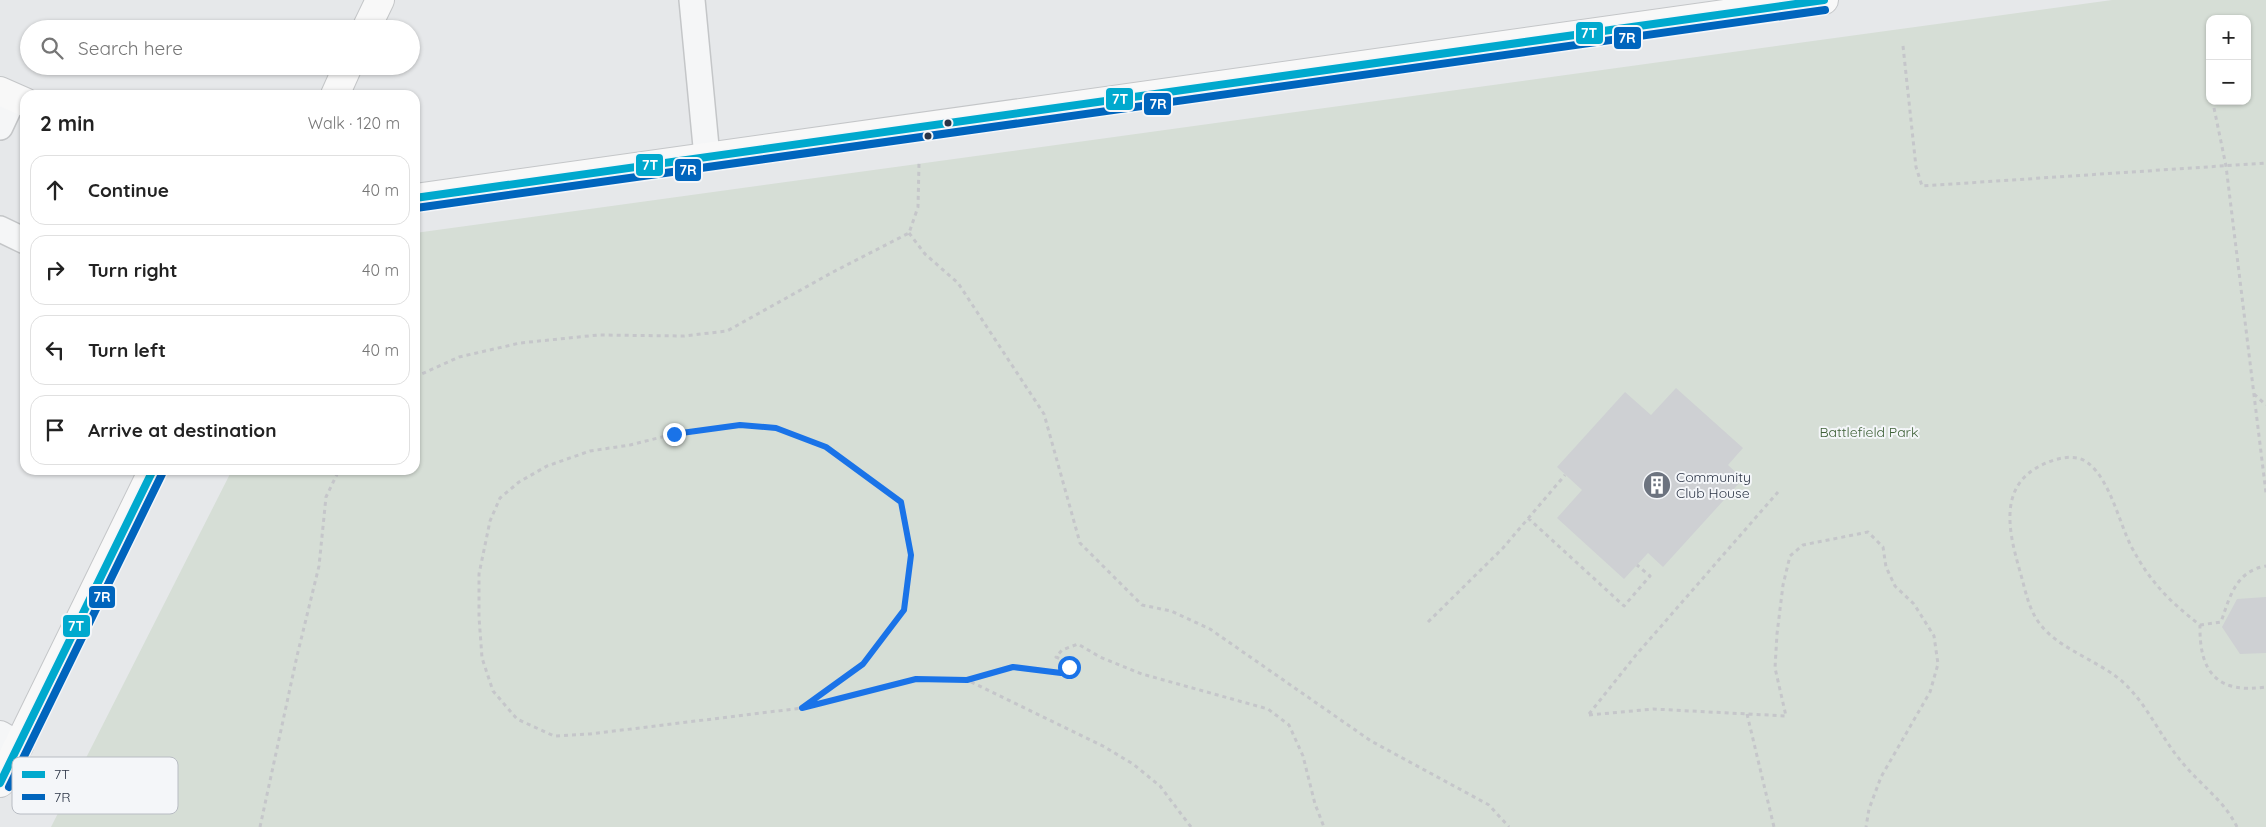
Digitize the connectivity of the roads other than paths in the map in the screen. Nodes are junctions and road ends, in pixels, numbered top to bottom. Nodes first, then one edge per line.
1 (380, 0) edge
2 (692, 0) edge
3 (1824, 0) edge
4 (370, 20) edge
5 (344, 75) edge
6 (337, 90) edge
7 (13, 97) edge
8 (0, 126) edge
9 (707, 157) junction
10 (420, 197) edge
11 (0, 229) edge
12 (20, 239) edge
13 (151, 475) edge
14 (10, 740) edge
15 (0, 783) edge

1 - 4 street
2 - 9 lane
3 - 9 street
5 - 6 street
7 - 8 lane
9 - 10 street
11 - 12 lane
13 - 14 street
14 - 15 street

